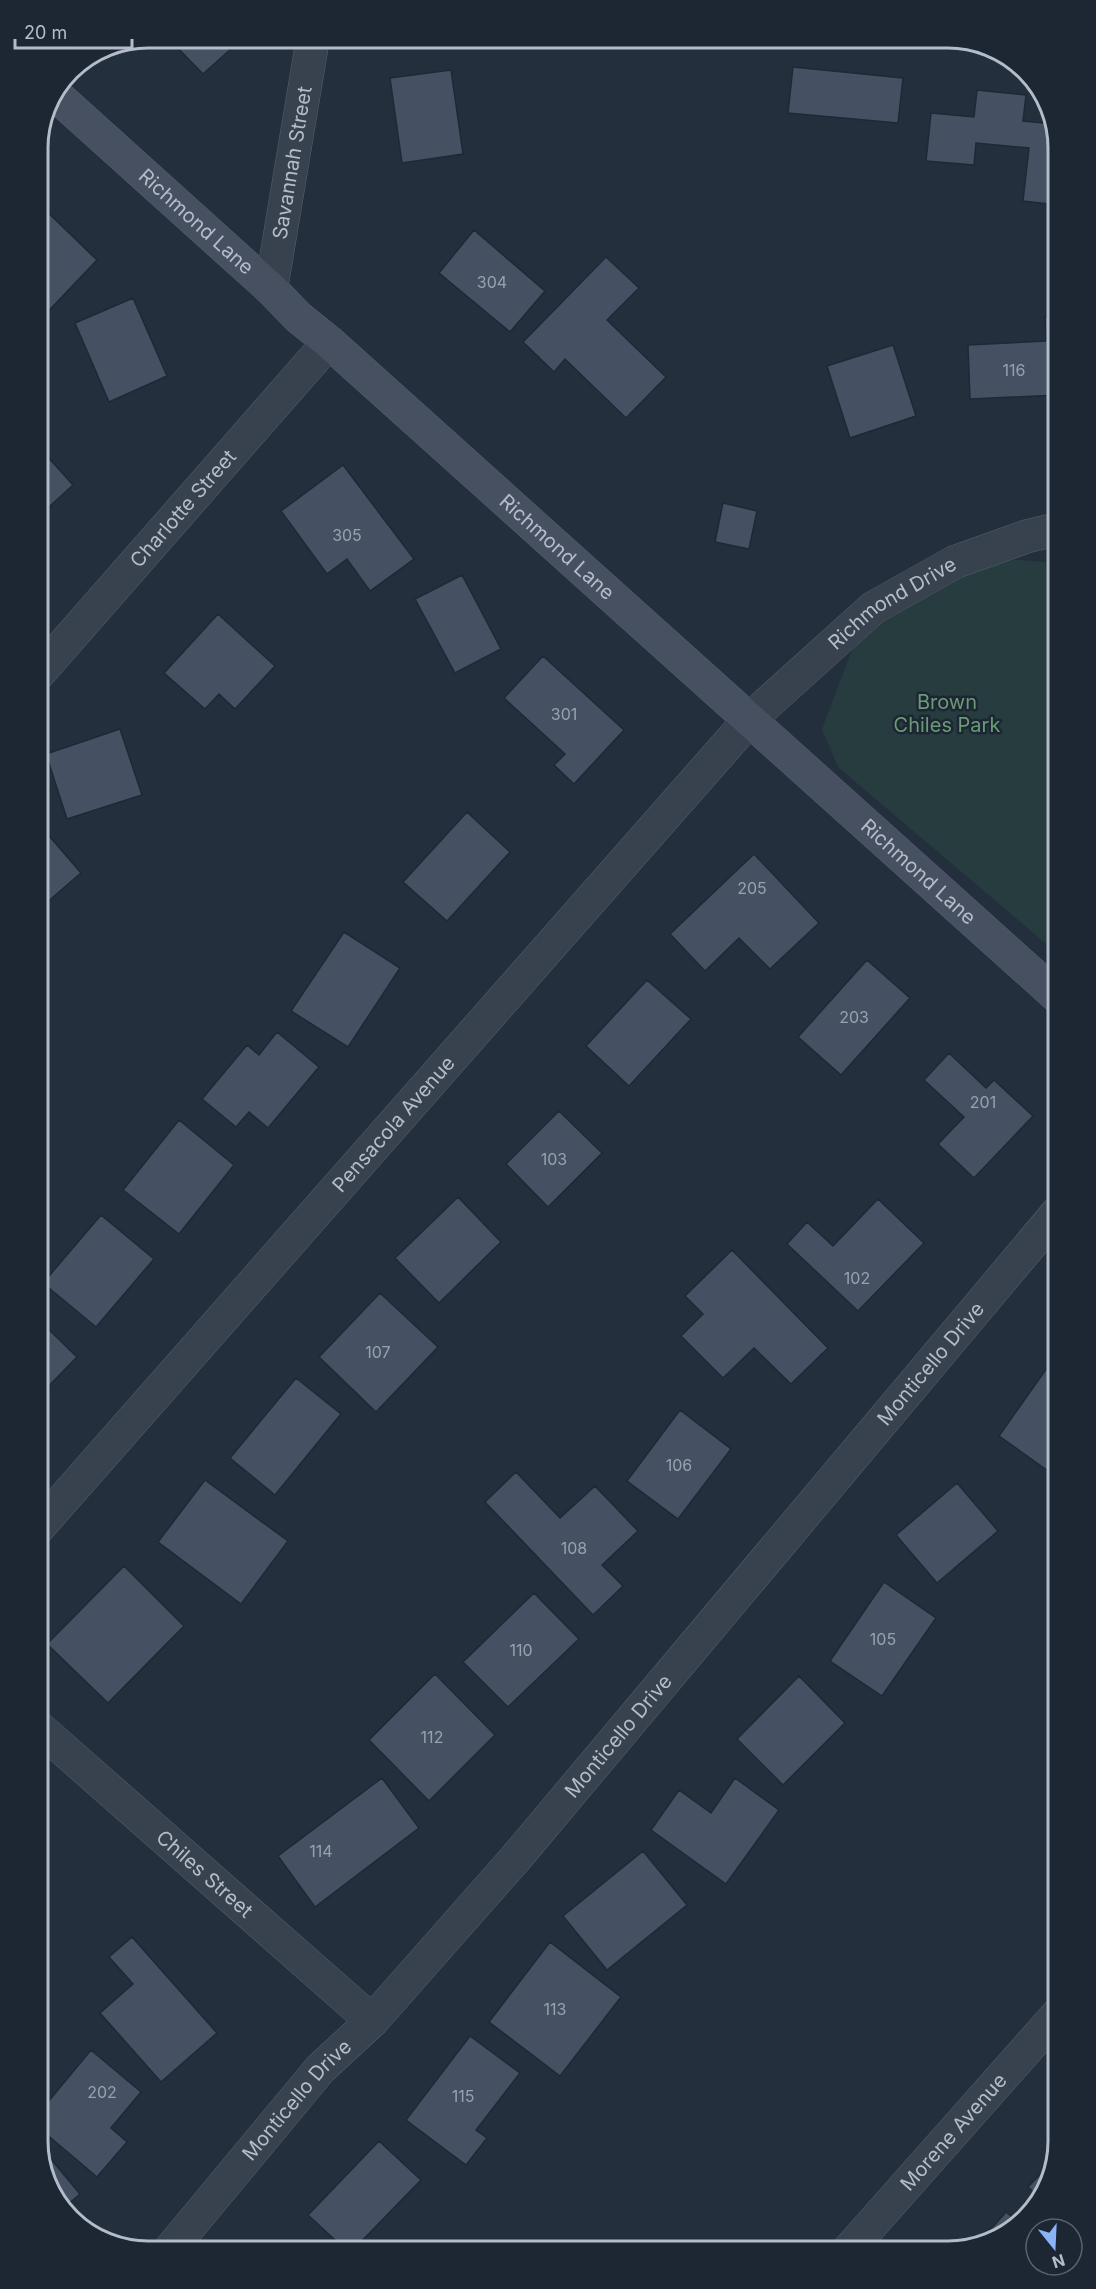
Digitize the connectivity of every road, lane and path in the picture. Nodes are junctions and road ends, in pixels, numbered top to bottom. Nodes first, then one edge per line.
1 (311, 48) edge
2 (61, 100) edge
3 (271, 290) junction
4 (329, 342) junction
5 (1048, 531) edge
6 (48, 663) edge
7 (750, 719) junction
8 (1048, 987) edge
9 (1048, 1225) edge
10 (48, 1517) edge
11 (48, 1736) edge
12 (372, 2021) junction
13 (1048, 2026) edge
14 (177, 2241) edge
15 (858, 2241) edge

1 - 3 street, Savannah Street
2 - 3 street, Richmond Lane
3 - 4 street, Richmond Lane
4 - 6 street, Charlotte Street
4 - 7 street, Richmond Lane
5 - 7 street, Richmond Drive
7 - 8 street, Richmond Lane
7 - 10 street, Pensacola Avenue
9 - 12 street, Monticello Drive
11 - 12 street, Chiles Street
12 - 14 street, Monticello Drive
13 - 15 street, Morene Avenue

